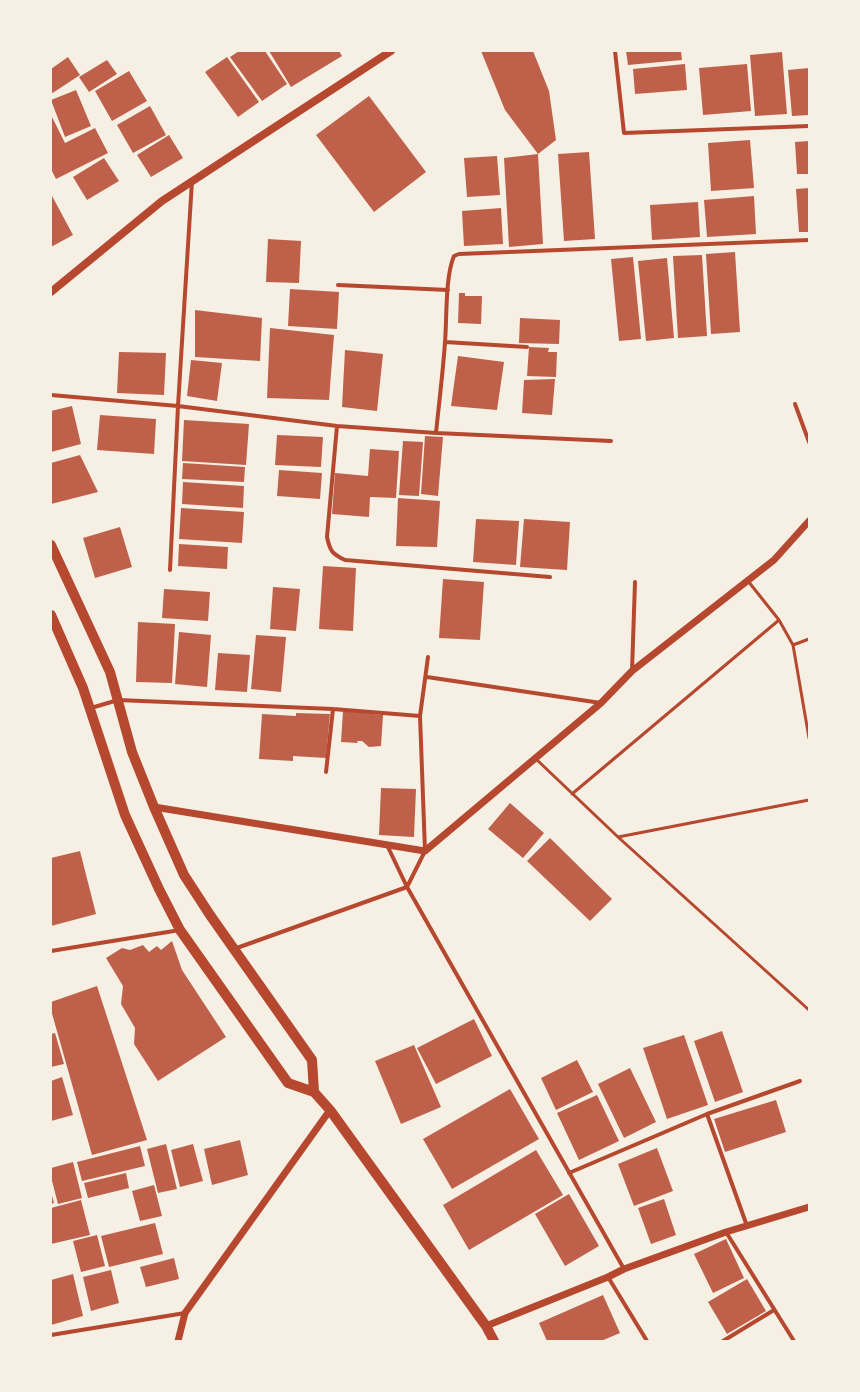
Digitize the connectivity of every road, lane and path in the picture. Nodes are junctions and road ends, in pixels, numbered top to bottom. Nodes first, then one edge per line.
1 (391, 51) edge
2 (615, 51) edge
3 (809, 126) edge
4 (192, 182) junction
5 (809, 240) edge
6 (338, 285) dead end
7 (448, 290) junction
8 (51, 292) edge
9 (445, 342) junction
10 (527, 347) dead end
11 (51, 395) edge
12 (795, 404) dead end
13 (178, 406) junction
14 (337, 426) junction
15 (436, 433) junction
16 (611, 441) dead end
17 (809, 442) edge
18 (809, 521) edge
19 (51, 545) edge
20 (170, 570) dead end
21 (550, 577) dead end
22 (748, 581) junction
23 (635, 582) dead end
24 (51, 615) edge
25 (779, 620) junction
26 (809, 639) edge
27 (793, 646) junction
28 (428, 657) dead end
29 (632, 671) junction
30 (427, 677) junction
31 (118, 700) junction
32 (601, 703) junction
33 (90, 708) junction
34 (334, 709) junction
35 (420, 716) junction
36 (809, 738) edge
37 (536, 759) junction
38 (326, 772) dead end
39 (572, 794) junction
40 (809, 800) edge
41 (154, 807) junction
42 (618, 838) junction
43 (387, 844) junction
44 (425, 851) junction
45 (407, 887) junction
46 (180, 930) junction
47 (234, 949) junction
48 (51, 951) edge
49 (809, 1010) edge
50 (800, 1081) dead end
51 (314, 1092) junction
52 (330, 1110) junction
53 (706, 1114) junction
54 (569, 1173) junction
55 (809, 1206) edge
56 (747, 1226) junction
57 (726, 1232) junction
58 (624, 1268) junction
59 (608, 1276) junction
60 (774, 1310) junction
61 (185, 1313) junction
62 (486, 1326) junction
63 (51, 1335) edge
64 (178, 1341) edge
65 (494, 1341) edge
66 (647, 1341) edge
67 (723, 1341) edge
68 (794, 1341) edge

1 - 4 main road
2 - 3 street
4 - 8 main road
4 - 13 street
5 - 7 street
6 - 7 street
7 - 9 street
9 - 10 street
9 - 15 street
11 - 13 street
12 - 17 street
13 - 14 street
13 - 20 street
14 - 15 street
14 - 21 street
15 - 16 street
18 - 22 street
19 - 31 main road
22 - 25 lane
22 - 29 street
23 - 29 street
24 - 33 main road
25 - 27 lane
25 - 39 lane
26 - 27 lane
27 - 36 lane
28 - 30 street
29 - 32 street
30 - 32 street
30 - 35 street
31 - 33 street
31 - 34 street
31 - 41 main road
32 - 37 street
33 - 46 main road
34 - 35 street
34 - 38 street
35 - 44 street
37 - 39 lane
37 - 44 street
39 - 42 lane
40 - 42 lane
41 - 43 street
41 - 47 main road
42 - 49 lane
43 - 44 street
43 - 45 street
44 - 45 street
45 - 47 street
45 - 54 street
46 - 48 street
46 - 51 main road
47 - 51 main road
50 - 53 street
51 - 52 main road
52 - 61 street
52 - 62 main road
53 - 54 street
53 - 56 street
54 - 58 street
55 - 56 street
56 - 57 street
57 - 58 street
57 - 60 street
58 - 59 street
59 - 62 street
59 - 66 street
60 - 67 street
60 - 68 street
61 - 63 street
61 - 64 street
62 - 65 main road

